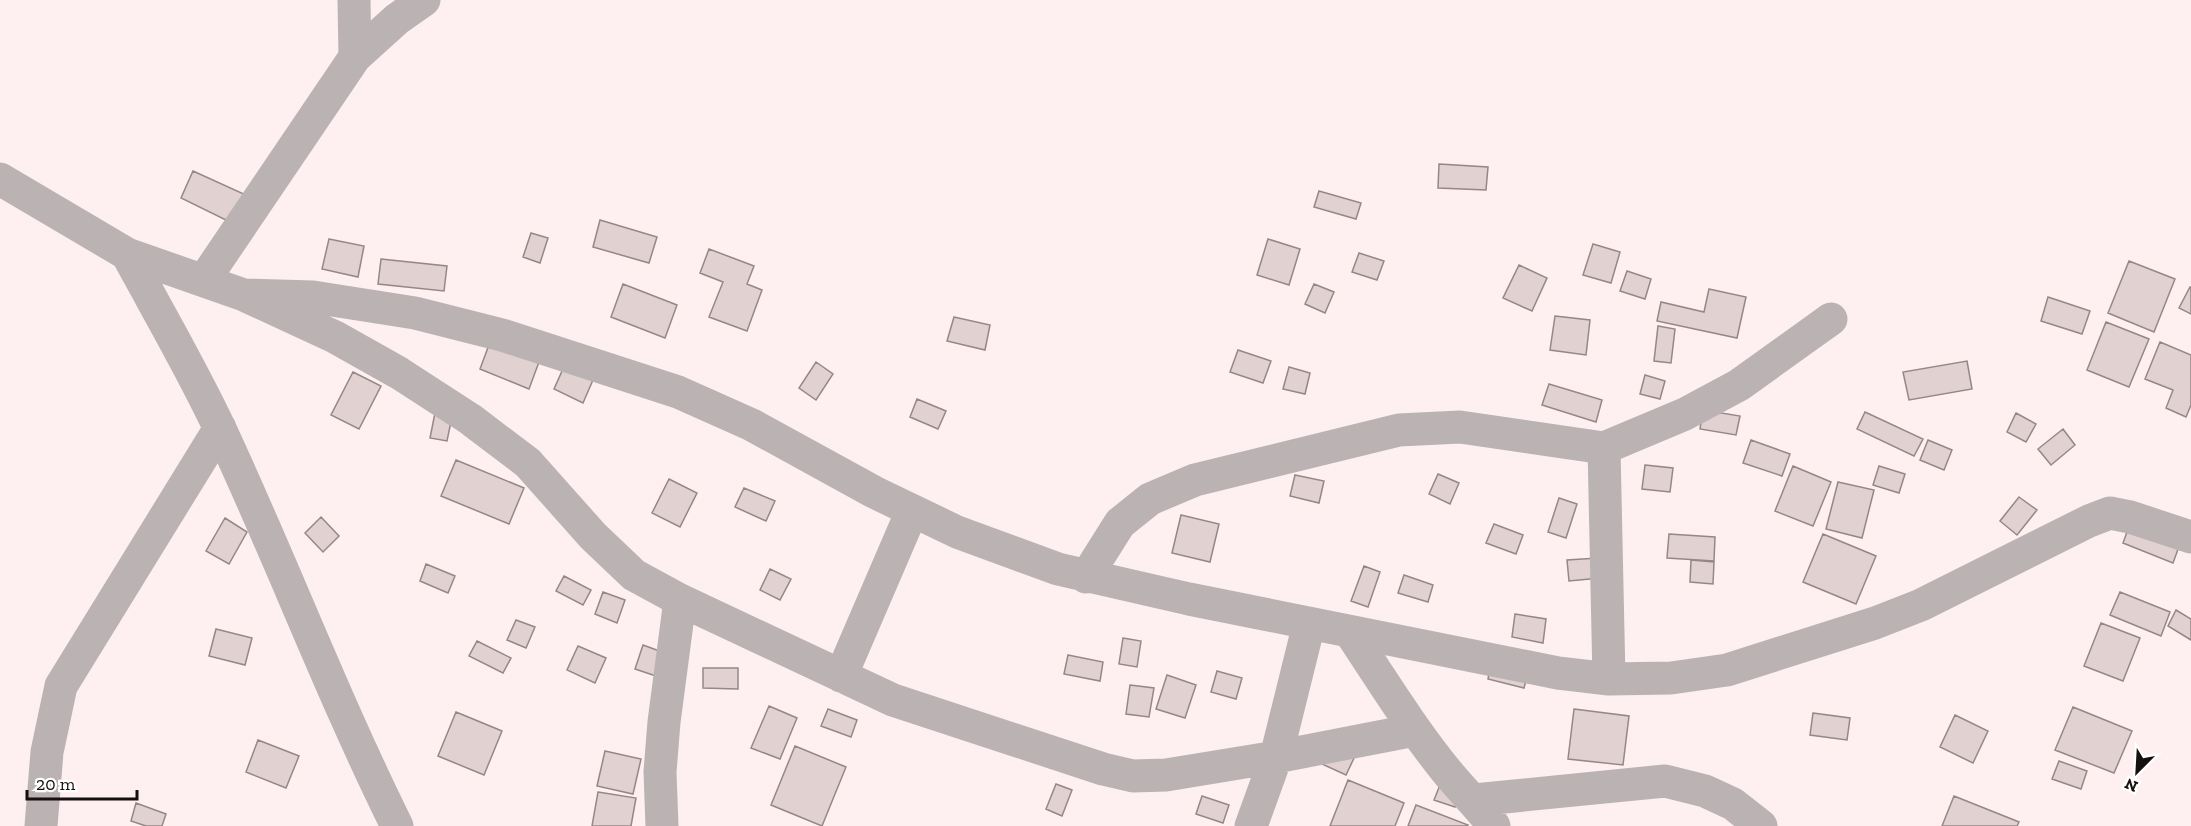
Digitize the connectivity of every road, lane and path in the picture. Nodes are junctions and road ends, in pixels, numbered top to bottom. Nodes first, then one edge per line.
1 (354, 0) edge
2 (424, 0) edge
3 (355, 57) junction
4 (0, 179) edge
5 (128, 254) junction
6 (204, 280) junction
7 (244, 296) junction
8 (1830, 319) dead end
9 (220, 428) junction
10 (1604, 448) junction
11 (912, 511) junction
12 (2191, 537) edge
13 (1086, 577) junction
14 (680, 600) junction
15 (1309, 624) junction
16 (1350, 632) junction
17 (841, 676) junction
18 (1609, 679) junction
19 (1415, 730) junction
20 (1276, 757) junction
21 (1474, 800) junction
22 (41, 826) edge
23 (397, 826) edge
24 (662, 826) edge
25 (1251, 826) edge
26 (1494, 826) edge
27 (1761, 826) edge

1 - 3 street
2 - 3 street
3 - 6 street
4 - 5 street
5 - 6 street
5 - 9 street
6 - 7 street
7 - 11 street
7 - 14 street
8 - 10 street
9 - 22 street
9 - 23 street
10 - 13 street
10 - 18 street
11 - 13 street
11 - 17 street
12 - 18 street
13 - 15 street
14 - 17 street
14 - 24 street
15 - 16 street
15 - 20 street
16 - 18 street
16 - 19 street
17 - 20 street
19 - 20 street
19 - 21 street
20 - 25 street
21 - 26 street
21 - 27 street

